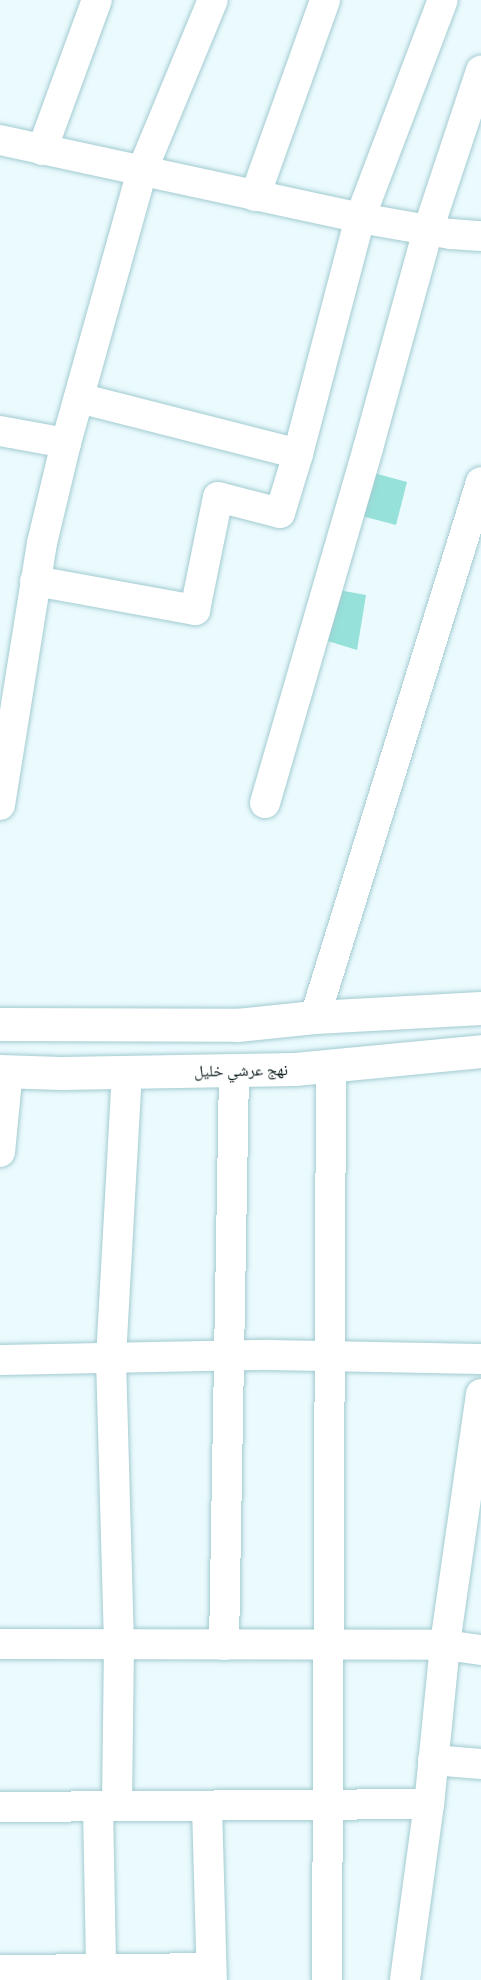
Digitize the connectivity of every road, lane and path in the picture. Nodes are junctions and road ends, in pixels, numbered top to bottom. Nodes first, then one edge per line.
1 (97, 0) edge
2 (213, 0) edge
3 (325, 0) edge
4 (443, 0) edge
5 (481, 71) edge
6 (2, 148) edge
7 (42, 150) junction
8 (142, 171) junction
9 (255, 196) junction
10 (360, 218) junction
11 (428, 230) junction
12 (481, 236) edge
13 (79, 398) junction
14 (0, 431) edge
15 (66, 443) junction
16 (298, 454) junction
17 (481, 482) edge
18 (36, 581) junction
19 (265, 803) dead end
20 (0, 805) edge
21 (481, 1008) edge
22 (315, 1017) junction
23 (0, 1024) edge
24 (481, 1052) edge
25 (331, 1066) junction
26 (234, 1070) junction
27 (4, 1071) edge
28 (127, 1072) junction
29 (0, 1152) edge
30 (227, 1356) junction
31 (330, 1356) junction
32 (111, 1358) junction
33 (481, 1359) edge
34 (0, 1360) edge
35 (481, 1394) edge
36 (471, 1535) edge
37 (0, 1644) edge
38 (119, 1645) junction
39 (224, 1645) junction
40 (328, 1645) junction
41 (445, 1645) junction
42 (481, 1650) edge
43 (433, 1761) junction
44 (481, 1764) edge
45 (328, 1804) junction
46 (429, 1804) junction
47 (108, 1806) junction
48 (207, 1806) junction
49 (0, 1808) edge
50 (101, 1969) junction
51 (0, 1970) edge
52 (212, 1974) edge
53 (327, 1980) edge
54 (405, 1980) edge

1 - 7 street
2 - 8 street
3 - 9 street
4 - 10 street
5 - 11 street
6 - 7 street
7 - 8 street
8 - 9 street
8 - 13 street
9 - 10 street
10 - 11 street
10 - 16 street
11 - 12 street
11 - 19 street
13 - 15 street
13 - 16 street
14 - 15 street
15 - 18 street
16 - 18 street
17 - 22 street
18 - 20 street
21 - 22 highway
22 - 23 highway
24 - 25 highway, نهج عرشي خليل
25 - 26 highway, نهج عرشي خليل
25 - 31 street
26 - 28 highway, نهج عرشي خليل
26 - 30 street
27 - 28 highway, نهج عرشي خليل
27 - 29 street
28 - 32 street
30 - 31 street
30 - 32 street
30 - 39 street
31 - 33 street
31 - 40 street
32 - 34 street
32 - 38 street
35 - 36 street
36 - 41 street
37 - 38 street
38 - 39 street
38 - 47 street
39 - 40 street
40 - 41 street
40 - 45 street
41 - 42 street
41 - 43 street
43 - 44 street
43 - 46 street
45 - 46 street
45 - 48 street
45 - 53 street
46 - 54 street
47 - 48 street
47 - 49 street
47 - 50 street
48 - 52 street
50 - 51 street
50 - 52 street

